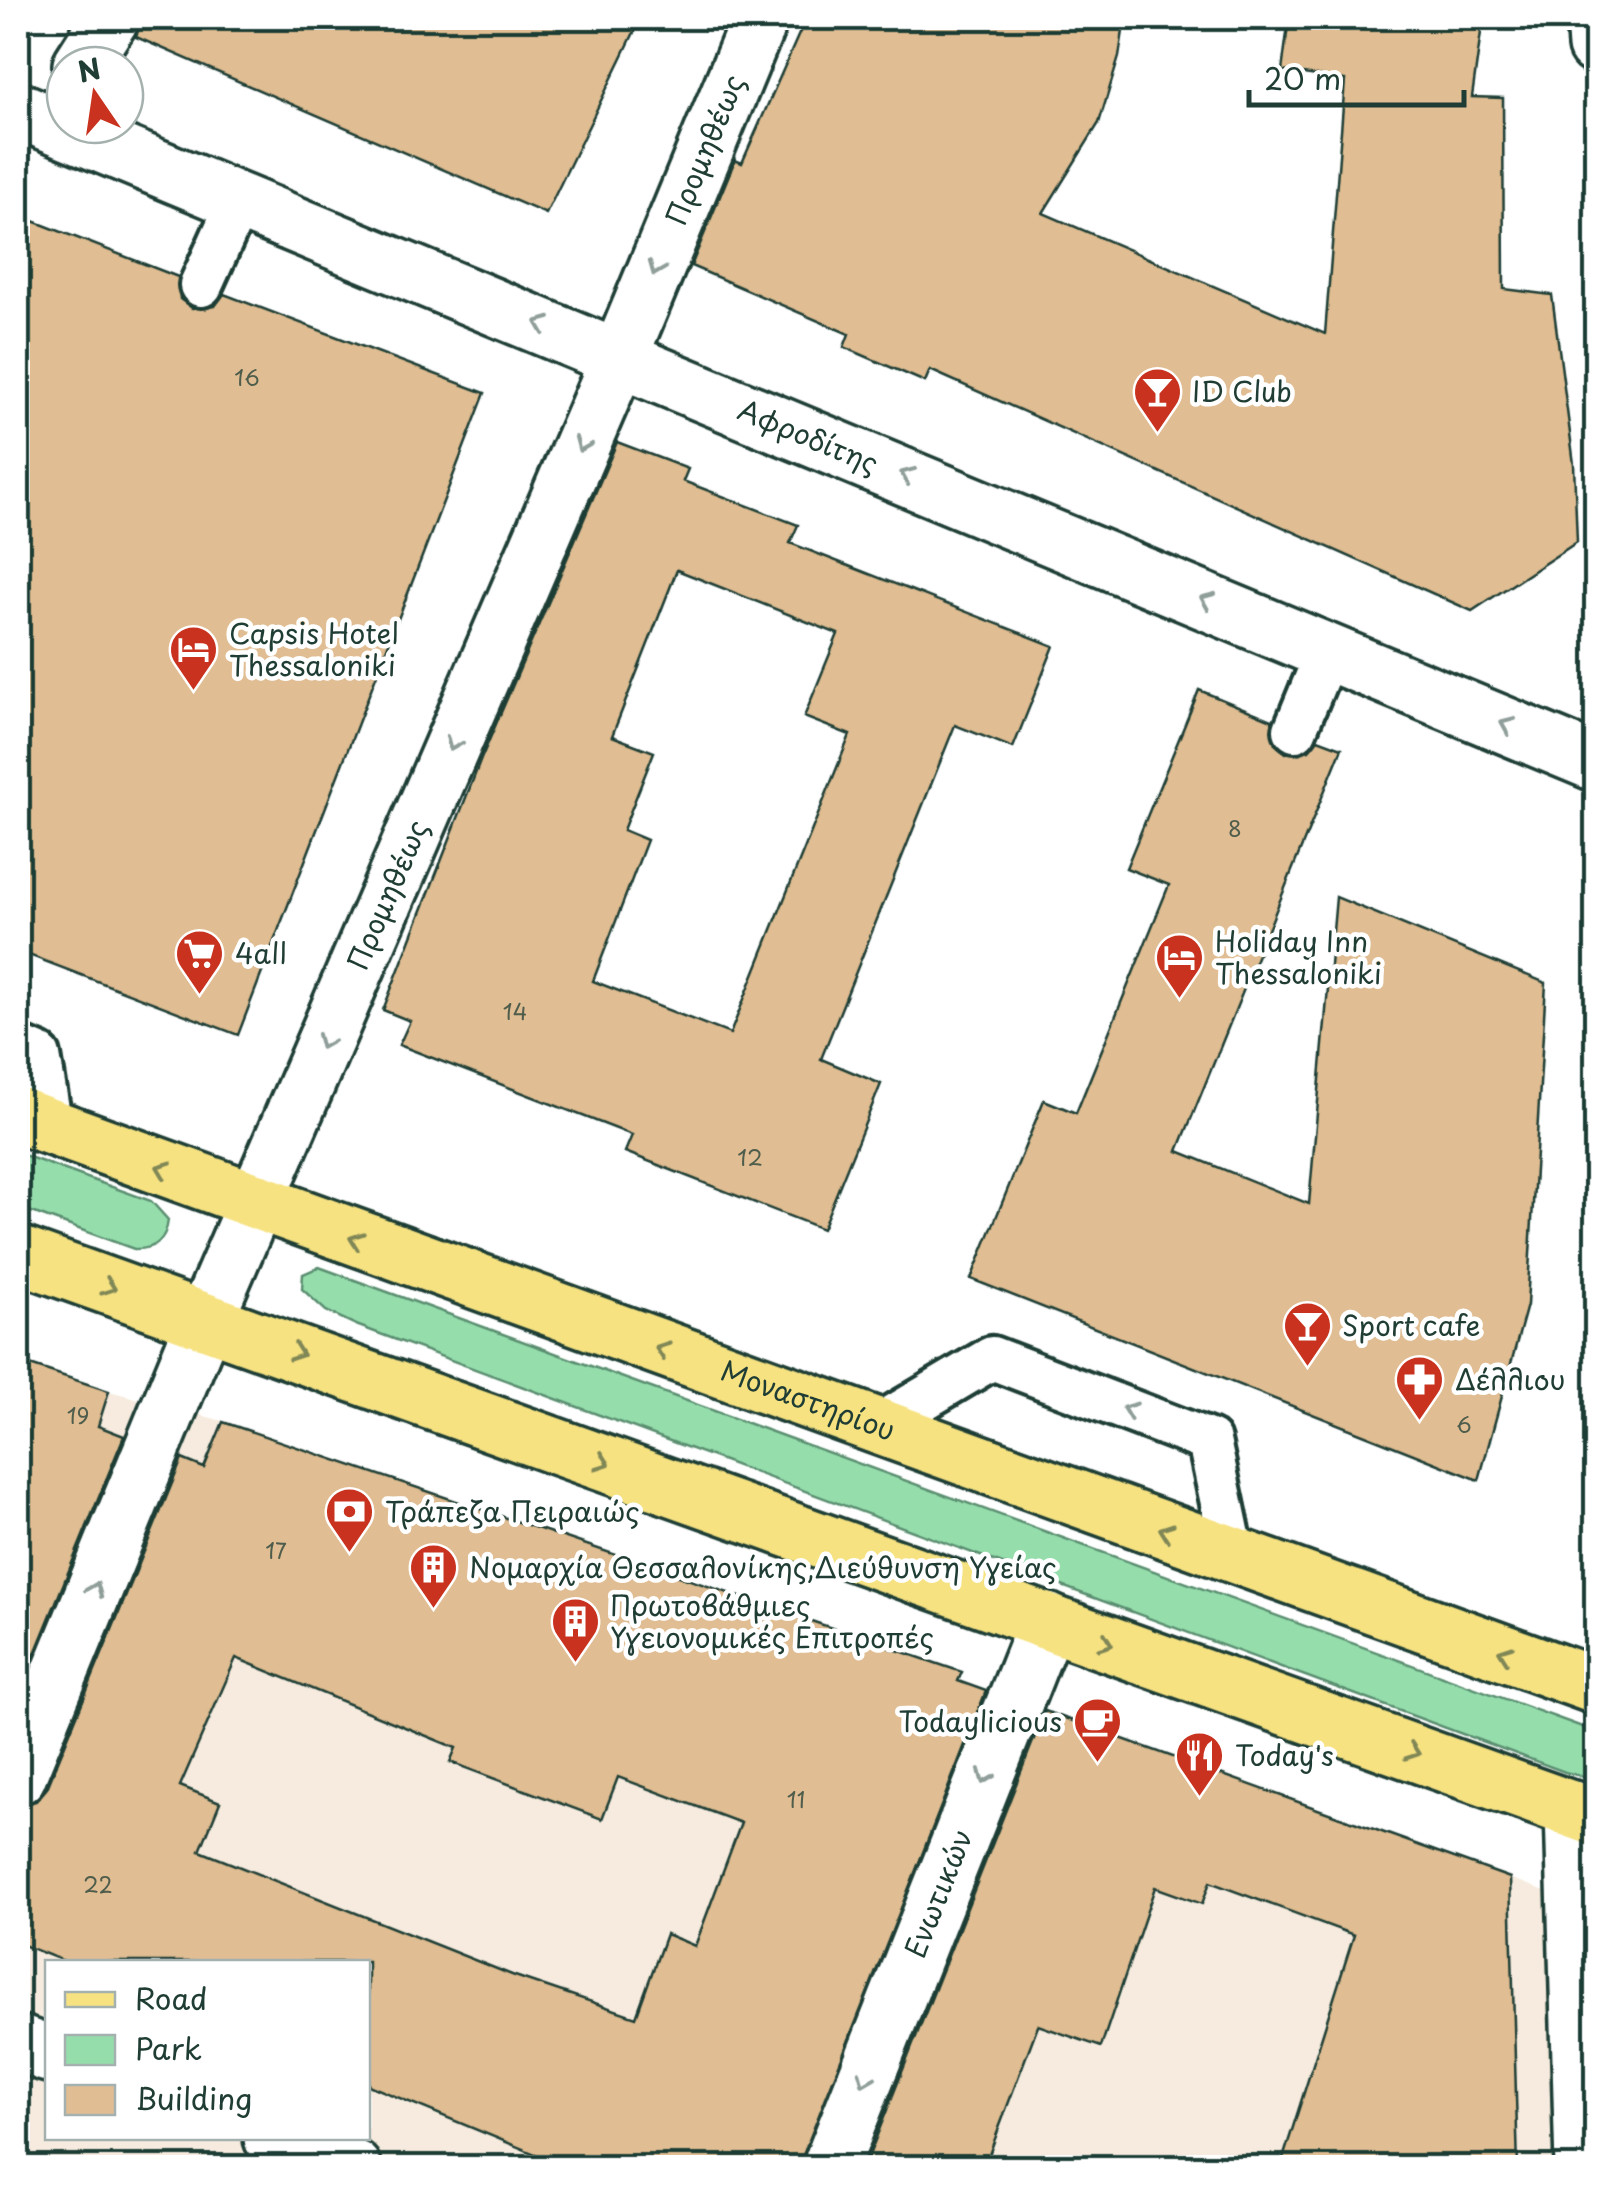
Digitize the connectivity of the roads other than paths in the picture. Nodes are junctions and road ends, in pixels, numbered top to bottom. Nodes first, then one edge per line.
1 (111, 18) edge
2 (760, 18) edge
3 (1594, 18) edge
4 (94, 45) edge
5 (1596, 46) edge
6 (43, 107) edge
7 (239, 200) junction
8 (201, 285) dead end
9 (620, 356) junction
10 (1328, 650) junction
11 (1295, 730) dead end
12 (1596, 762) edge
13 (18, 1048) edge
14 (34, 1121) edge
15 (254, 1204) junction
16 (18, 1254) edge
17 (205, 1320) junction
18 (876, 1427) junction
19 (1233, 1555) junction
20 (1047, 1622) junction
21 (1596, 1686) edge
22 (18, 1776) edge
23 (1585, 1814) edge
24 (18, 2043) edge
25 (45, 2053) edge
26 (277, 2140) edge
27 (353, 2168) edge
28 (830, 2168) edge
29 (1582, 2168) edge

1 - 4 street
2 -> 9 street, Προμηθέως
3 - 5 street
6 - 7 street, Αφροδίτης
7 - 8 lane
9 -> 7 street, Αφροδίτης
10 -> 9 street, Αφροδίτης
9 -> 15 street, Προμηθέως
10 - 11 lane
12 -> 10 street, Αφροδίτης
13 - 14 lane
15 -> 14 main road, Μοναστηρίου
15 - 17 street, Προμηθέως
18 -> 15 main road, Μοναστηρίου
16 -> 17 main road
17 -> 20 main road
22 -> 17 street, Προμηθέως
19 -> 18 main road, Μοναστηρίου
19 -> 18 lane
21 -> 19 main road, Μοναστηρίου
20 -> 23 main road
20 -> 28 street, Ενωτικών
23 - 29 street
24 - 25 street
26 - 27 street

